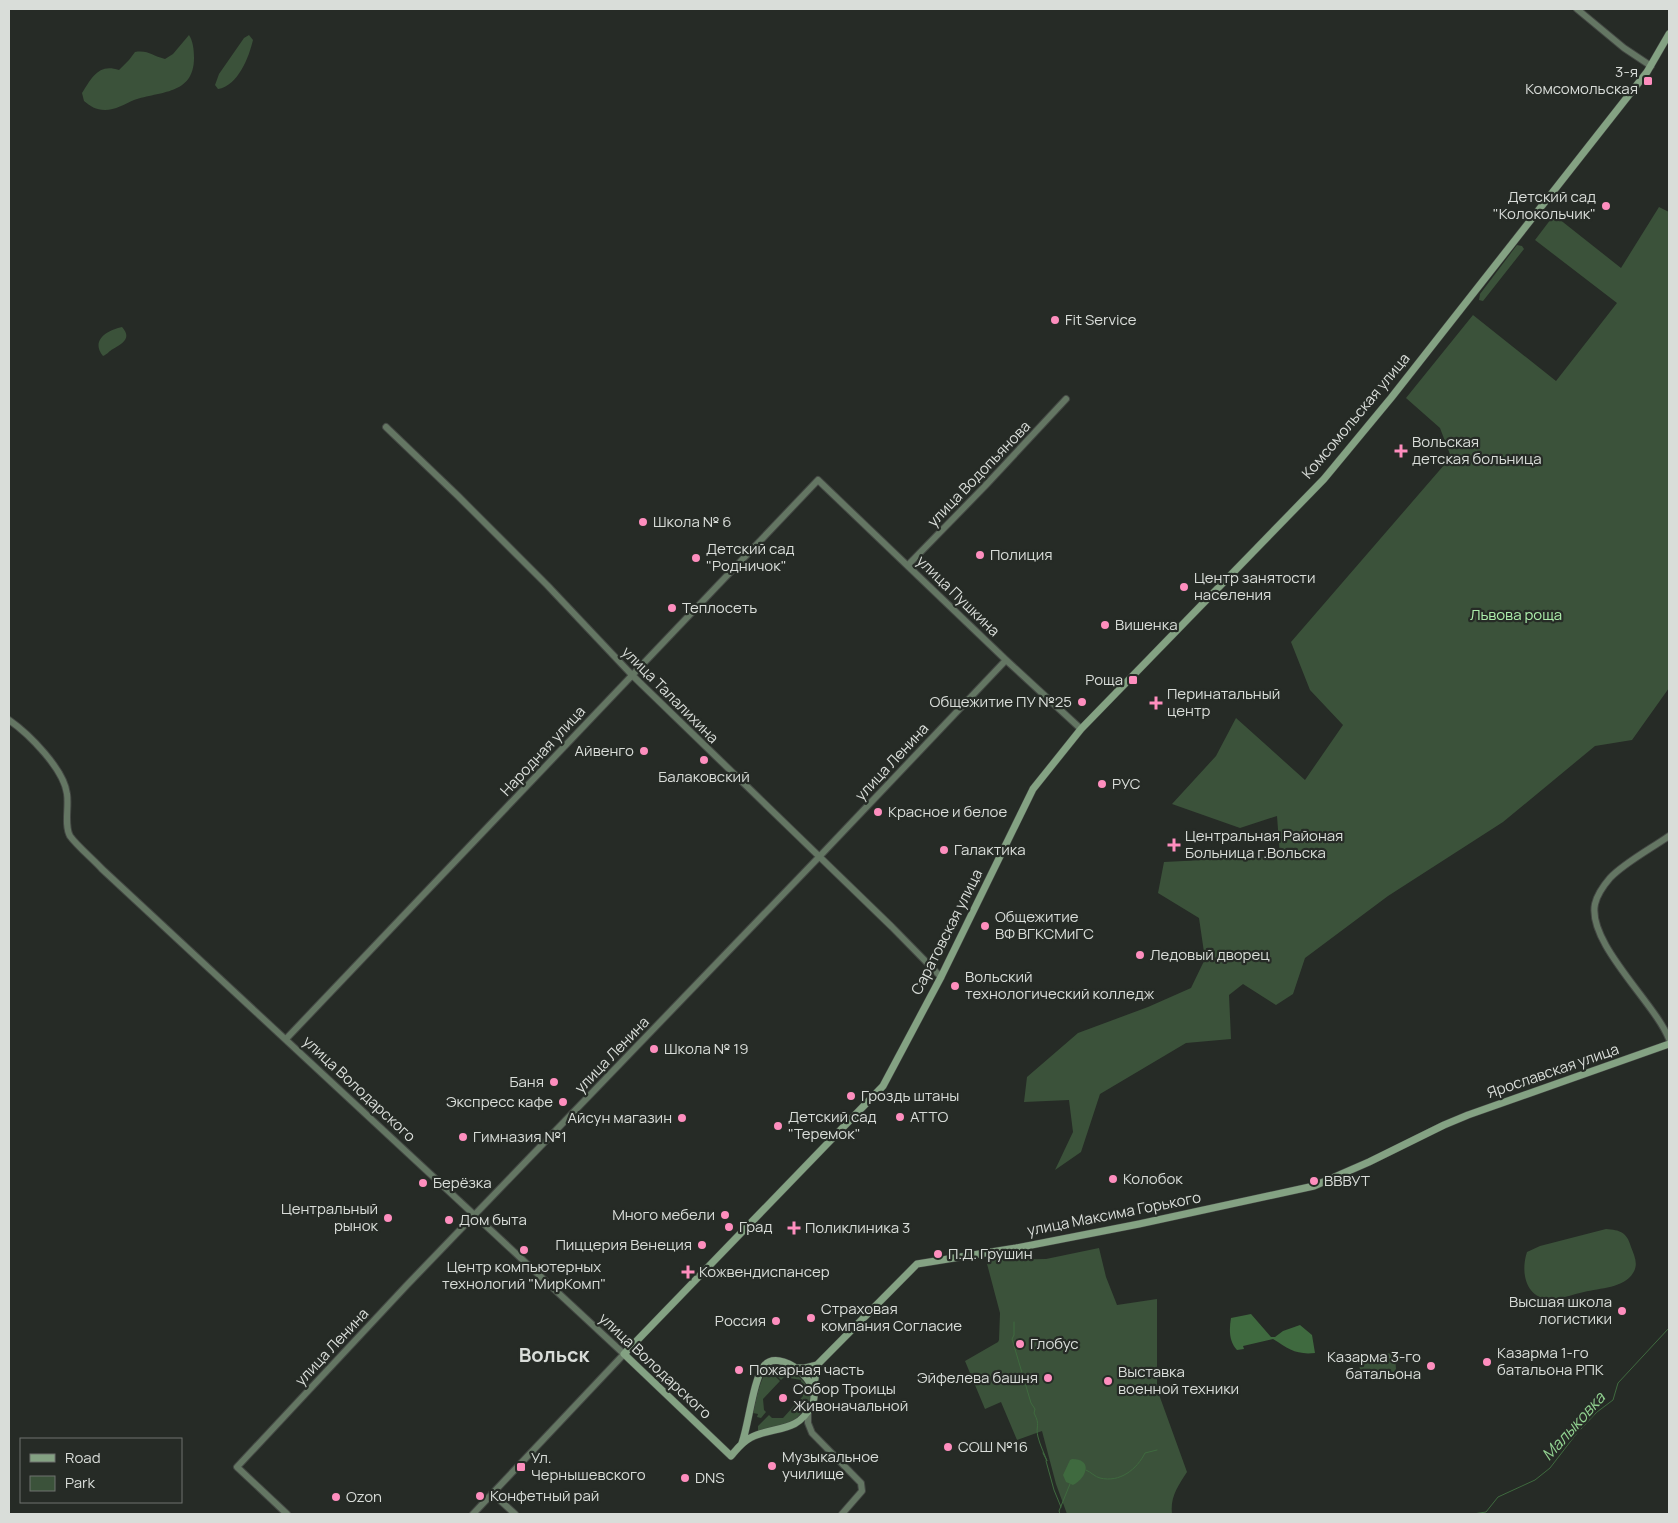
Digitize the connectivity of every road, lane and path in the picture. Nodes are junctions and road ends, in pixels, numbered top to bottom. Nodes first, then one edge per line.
1 (1577, 9) edge
2 (1669, 34) edge
3 (1651, 66) junction
4 (1066, 399) dead end
5 (386, 427) dead end
6 (818, 480) joint
7 (908, 565) junction
8 (1006, 660) junction
9 (632, 676) junction
10 (9, 720) edge
11 (1082, 729) junction
12 (1033, 789) joint
13 (1669, 836) edge
14 (819, 857) junction
15 (941, 977) junction
16 (1669, 1039) edge
17 (286, 1040) junction
18 (1666, 1044) edge
19 (1444, 1125) joint
20 (476, 1216) junction
21 (624, 1354) junction
22 (817, 1365) junction
23 (795, 1368) junction
24 (814, 1387) junction
25 (808, 1410) junction
26 (747, 1425) junction
27 (756, 1435) junction
28 (742, 1443) junction
29 (492, 1492) junction
30 (287, 1514) edge
31 (473, 1514) edge
32 (515, 1514) edge
33 (842, 1514) edge

1 - 3 street
2 - 3 main road, Комсомольская улица
3 - 11 main road, Комсомольская улица
4 - 7 street, улица Водопьянова
5 - 9 street, улица Талалихина
6 - 7 street, улица Пушкина
6 - 9 street, Народная улица
7 - 8 street, улица Пушкина
8 - 11 street, улица Пушкина
8 - 14 street, улица Ленина
9 - 14 street, улица Талалихина
9 - 17 street, Народная улица
10 - 17 street, улица Володарского
11 - 12 main road, Комсомольская улица
12 - 15 main road, Саратовская улица
13 - 16 street
14 - 15 street, улица Талалихина
14 - 20 street, улица Ленина
15 - 21 main road, Саратовская улица
16 - 18 street, Ярославская улица
17 - 20 street, улица Володарского
18 - 19 main road, Ярославская улица
19 - 22 main road, улица Максима Горького
20 - 21 street, улица Володарского
20 - 30 street, улица Ленина
21 - 28 main road, улица Володарского
21 - 29 street
22 - 23 main road
22 - 24 main road
23 - 24 main road
23 - 26 main road
24 - 25 main road
25 - 27 main road
25 - 33 street
26 - 27 main road
26 - 28 main road
27 - 28 main road
29 - 31 street
29 - 32 street

